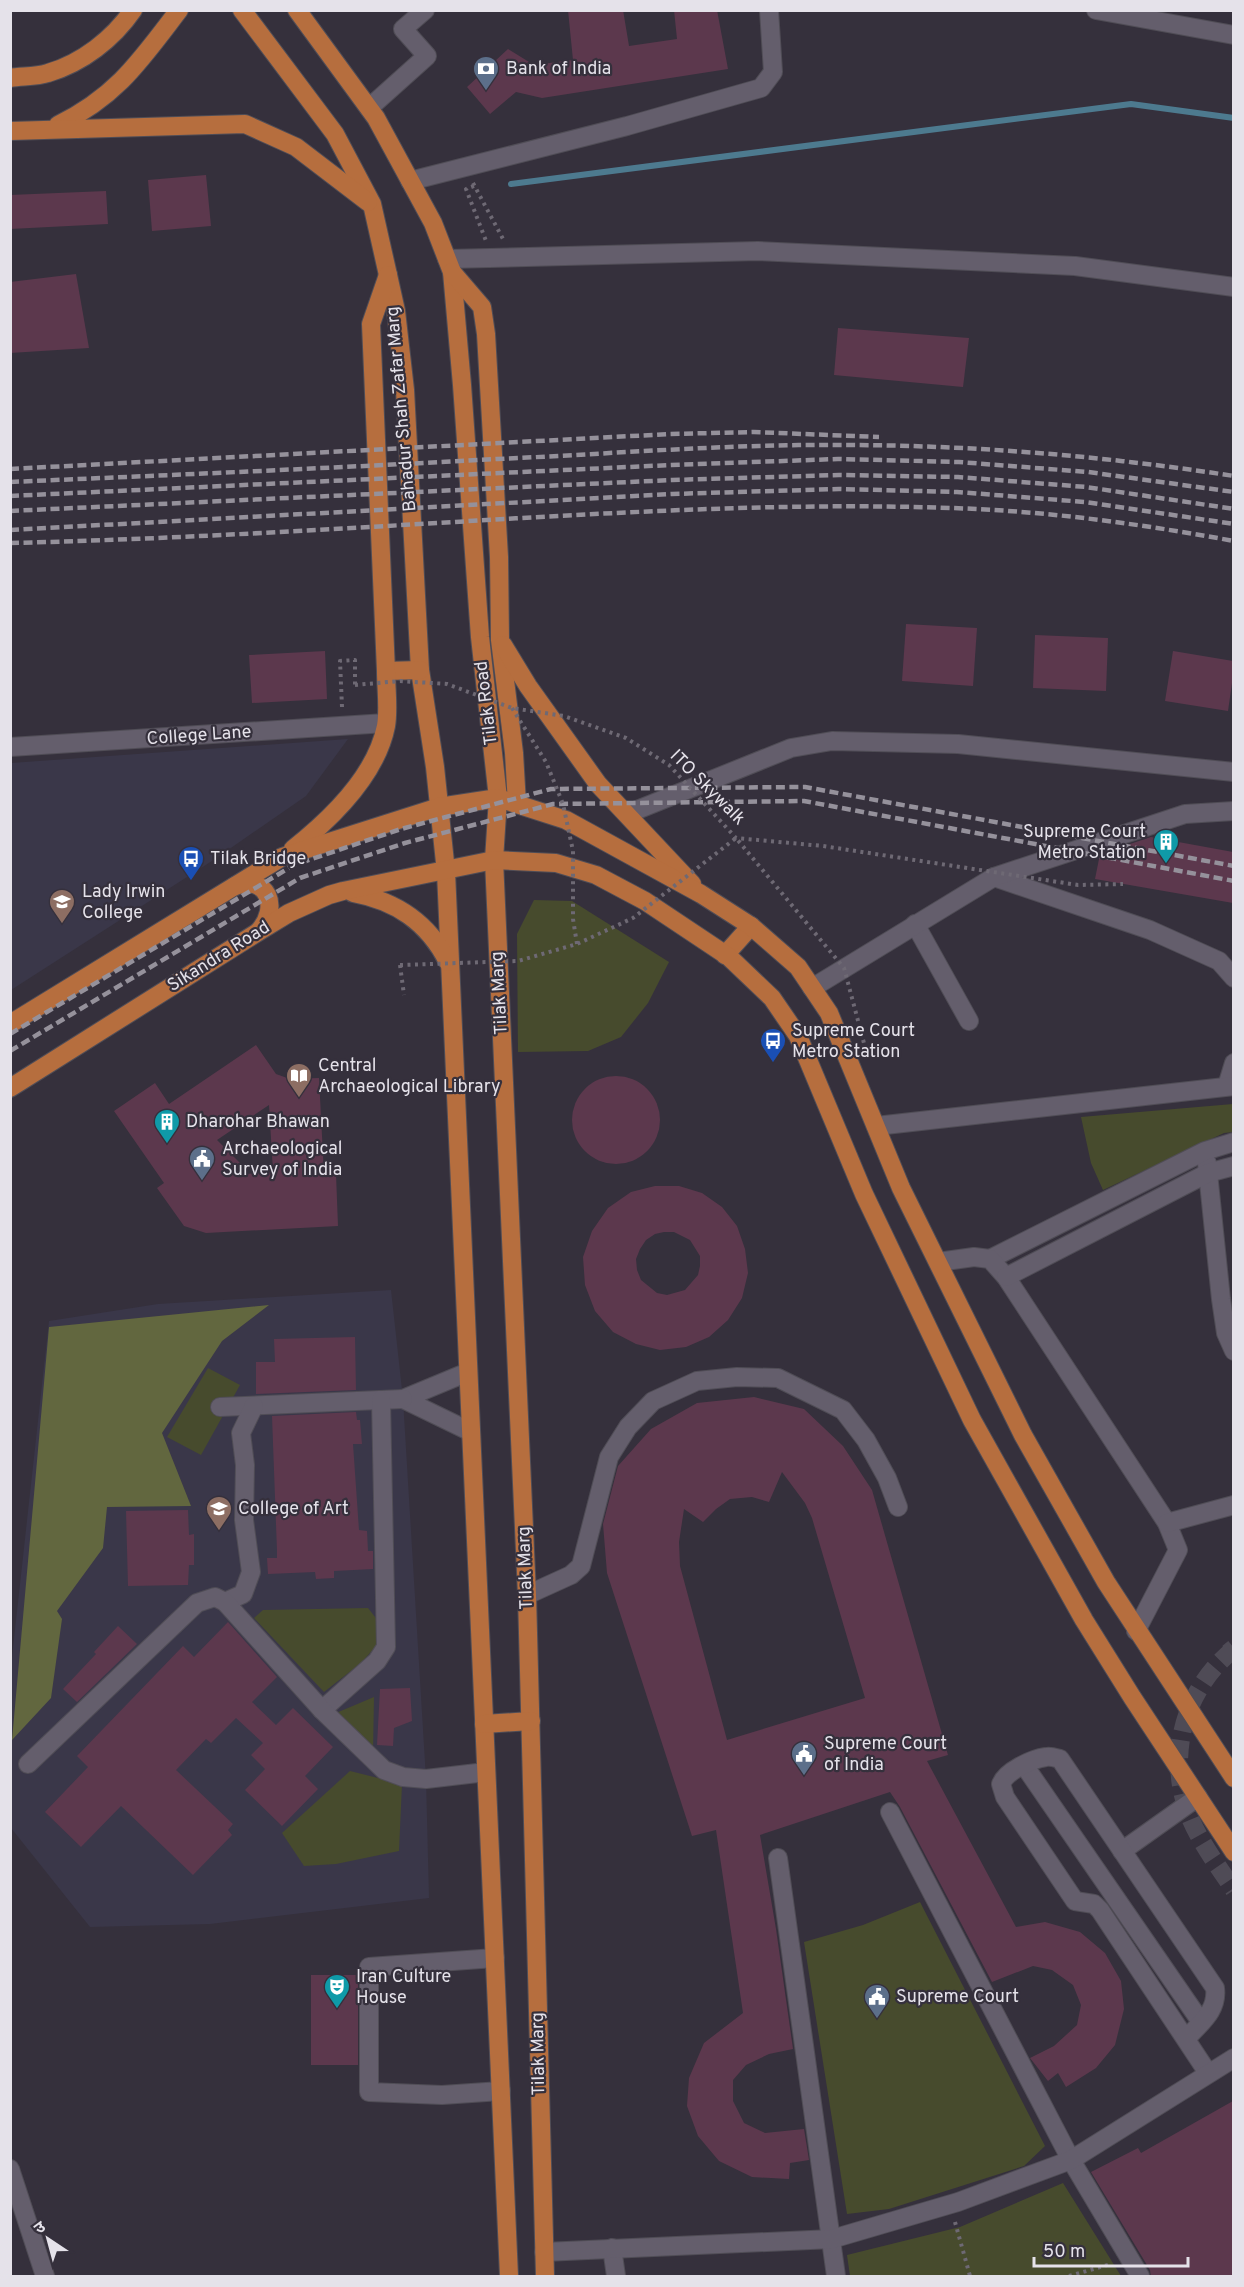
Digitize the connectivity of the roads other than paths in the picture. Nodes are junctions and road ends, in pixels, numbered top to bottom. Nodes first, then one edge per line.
1 (133, 10) edge
2 (179, 10) edge
3 (242, 10) edge
4 (297, 10) edge
5 (425, 10) edge
6 (770, 10) edge
7 (1096, 10) edge
8 (1233, 35) edge
9 (10, 78) edge
10 (369, 108) junction
11 (51, 129) junction
12 (10, 131) edge
13 (410, 181) junction
14 (372, 204) junction
15 (449, 265) junction
16 (388, 274) junction
17 (1233, 288) edge
18 (500, 640) junction
19 (420, 670) junction
20 (386, 671) junction
21 (386, 723) junction
22 (10, 747) edge
23 (1233, 772) edge
24 (498, 798) junction
25 (517, 804) junction
26 (439, 807) junction
27 (1233, 811) edge
28 (627, 814) junction
29 (282, 857) junction
30 (494, 860) junction
31 (446, 872) junction
32 (994, 877) junction
33 (233, 887) junction
34 (343, 891) junction
35 (701, 894) junction
36 (915, 924) junction
37 (751, 926) junction
38 (258, 932) junction
39 (725, 955) junction
40 (449, 963) junction
41 (1233, 978) edge
42 (812, 988) junction
43 (969, 1021) dead end
44 (10, 1024) edge
45 (1233, 1063) edge
46 (1230, 1086) edge
47 (10, 1088) edge
48 (876, 1126) junction
49 (1233, 1142) edge
50 (1205, 1151) junction
51 (1233, 1166) edge
52 (1208, 1173) junction
53 (990, 1259) junction
54 (938, 1263) junction
55 (1006, 1277) junction
56 (1233, 1351) edge
57 (468, 1372) junction
58 (403, 1399) junction
59 (381, 1400) junction
60 (254, 1406) junction
61 (220, 1407) dead end
62 (471, 1432) junction
63 (1233, 1505) edge
64 (898, 1507) dead end
65 (1167, 1523) junction
66 (527, 1595) junction
67 (225, 1602) junction
68 (1136, 1631) junction
69 (322, 1710) junction
70 (531, 1721) junction
71 (484, 1724) junction
72 (28, 1764) dead end
73 (1024, 1765) junction
74 (486, 1772) junction
75 (1233, 1778) edge
76 (1197, 1797) junction
77 (890, 1812) dead end
78 (1122, 1851) junction
79 (1233, 1852) edge
80 (778, 1858) dead end
81 (495, 1958) junction
82 (1202, 2022) junction
83 (1186, 2039) junction
84 (1233, 2058) edge
85 (1208, 2073) junction
86 (501, 2091) junction
87 (1071, 2160) junction
88 (10, 2169) edge
89 (832, 2240) junction
90 (612, 2248) junction
91 (544, 2252) junction
92 (45, 2277) edge
93 (509, 2277) edge
94 (545, 2277) edge
95 (616, 2277) edge
96 (836, 2277) edge
97 (1140, 2277) edge

1 - 9 main road
2 - 11 main road
3 - 14 main road, Bahadur Shah Zafar Marg
4 - 10 main road
5 - 10 street
6 - 13 street
7 - 8 street
10 - 13 main road
11 - 12 main road
11 - 14 main road
13 - 15 main road
14 - 16 main road, Bahadur Shah Zafar Marg
15 - 17 street
15 - 18 main road
15 - 24 main road, Tilak Road
16 - 19 main road, Bahadur Shah Zafar Marg
16 - 20 main road
18 - 25 main road
18 - 28 main road
19 - 20 main road
19 - 26 main road
20 - 21 main road
21 - 22 street, College Lane
21 - 29 main road
23 - 28 street
24 - 25 main road
24 - 26 main road
24 - 30 main road, Tilak Road
25 - 35 main road
26 - 29 main road
26 - 31 main road
27 - 32 street
28 - 35 main road
29 - 33 main road
30 - 31 main road, Sikandra Road
30 - 39 main road, Sikandra Road
30 - 66 main road, Tilak Marg
31 - 34 main road, Sikandra Road
31 - 40 main road
32 - 36 street
32 - 41 street
33 - 38 main road
33 - 44 main road
34 - 38 main road, Sikandra Road
34 - 40 main road
35 - 37 main road
36 - 42 street
36 - 43 street
37 - 39 main road
37 - 42 main road
38 - 47 main road, Sikandra Road
39 - 76 main road, Sikandra Road
40 - 57 main road
42 - 48 main road
45 - 46 street
46 - 48 street
48 - 54 main road
49 - 50 street
50 - 52 street
50 - 53 street
51 - 52 street
52 - 55 street
52 - 56 street
53 - 54 street
53 - 55 street
54 - 68 main road
55 - 65 street
57 - 58 street
57 - 62 main road
58 - 59 street
58 - 62 street
59 - 60 street
59 - 69 street
60 - 61 street
60 - 67 street
62 - 71 main road
63 - 65 street
64 - 66 street
65 - 68 street
66 - 70 main road, Tilak Marg
67 - 69 street
67 - 72 street
68 - 75 main road
69 - 74 street
70 - 71 main road
70 - 91 main road, Tilak Marg
71 - 74 main road
73 - 78 street
73 - 82 street
73 - 83 street
74 - 81 main road
76 - 78 street
76 - 79 main road, Sikandra Road
77 - 87 street
78 - 82 street
80 - 89 street
81 - 86 main road
81 - 86 street
82 - 83 street
83 - 85 street
84 - 85 street
85 - 87 street
86 - 93 main road
87 - 89 street
87 - 97 street
88 - 92 street
89 - 90 street
89 - 96 street
90 - 91 street
90 - 95 street
91 - 94 main road, Tilak Marg

